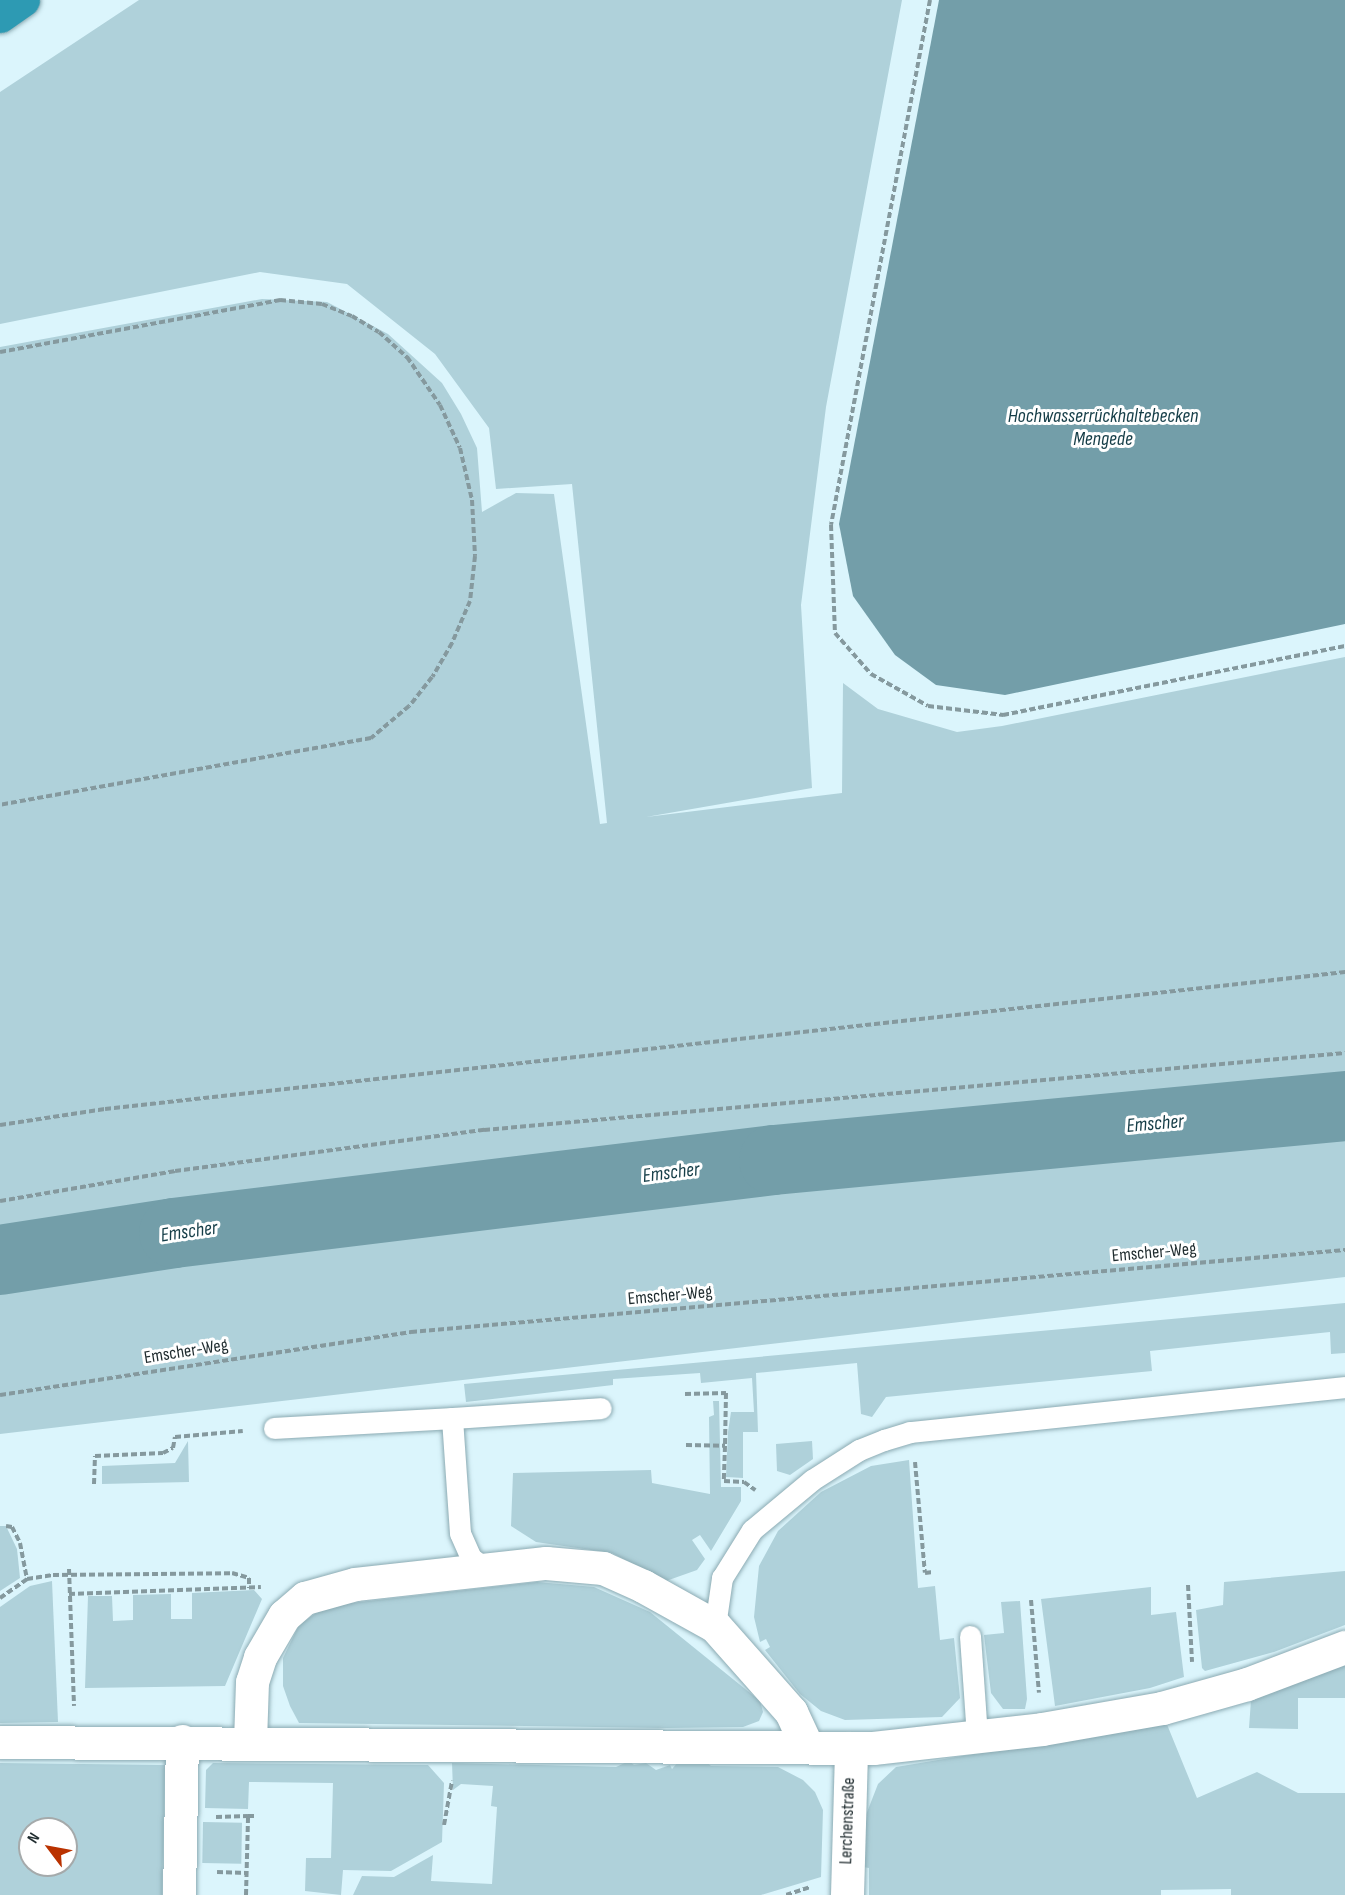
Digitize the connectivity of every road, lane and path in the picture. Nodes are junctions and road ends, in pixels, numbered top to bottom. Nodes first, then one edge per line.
1 (23, 0) edge
2 (930, 0) edge
3 (0, 16) edge
4 (0, 352) edge
5 (1345, 646) edge
6 (0, 805) edge
7 (1345, 972) edge
8 (1345, 1053) edge
9 (0, 1125) edge
10 (0, 1201) edge
11 (1345, 1250) edge
12 (1345, 1387) edge
13 (685, 1394) dead end
14 (0, 1395) edge
15 (601, 1408) dead end
16 (452, 1418) junction
17 (274, 1428) joint
18 (910, 1432) junction
19 (686, 1445) dead end
20 (725, 1446) junction
21 (94, 1484) dead end
22 (777, 1507) junction
23 (6, 1526) dead end
24 (483, 1567) junction
25 (69, 1569) dead end
26 (933, 1572) dead end
27 (69, 1578) junction
28 (27, 1579) junction
29 (1188, 1585) dead end
30 (249, 1588) junction
31 (69, 1594) junction
32 (0, 1598) edge
33 (305, 1598) junction
34 (1031, 1600) dead end
35 (715, 1626) junction
36 (970, 1636) dead end
37 (1345, 1647) edge
38 (1194, 1699) junction
39 (1042, 1729) junction
40 (977, 1737) junction
41 (75, 1741) junction
42 (182, 1741) junction
43 (0, 1742) edge
44 (250, 1742) junction
45 (807, 1747) junction
46 (851, 1748) junction
47 (254, 1816) dead end
48 (179, 1895) edge
49 (246, 1895) edge
50 (847, 1895) edge

1 - 3 highway
2 - 5 path
4 - 6 path
7 - 9 path
8 - 10 path
11 - 14 path, Emscher-Weg
12 - 18 lane
13 - 20 path
15 - 16 lane
16 - 17 lane
16 - 24 lane
17 - 21 path
18 - 22 lane
18 - 26 path
19 - 20 path
20 - 22 path
22 - 35 lane
23 - 28 path
24 - 33 street
24 - 35 street
25 - 27 path
27 - 28 path
27 - 30 path
27 - 31 path
28 - 32 path
29 - 38 path
30 - 31 path
30 - 33 path
31 - 41 path
33 - 44 street
34 - 39 path
35 - 45 street
36 - 40 lane
37 - 38 street
38 - 39 street
39 - 40 street
40 - 46 street
41 - 42 street
41 - 43 street
42 - 44 street
42 - 48 street
44 - 45 street
45 - 46 street
46 - 50 street, Lerchenstraße
47 - 49 path

